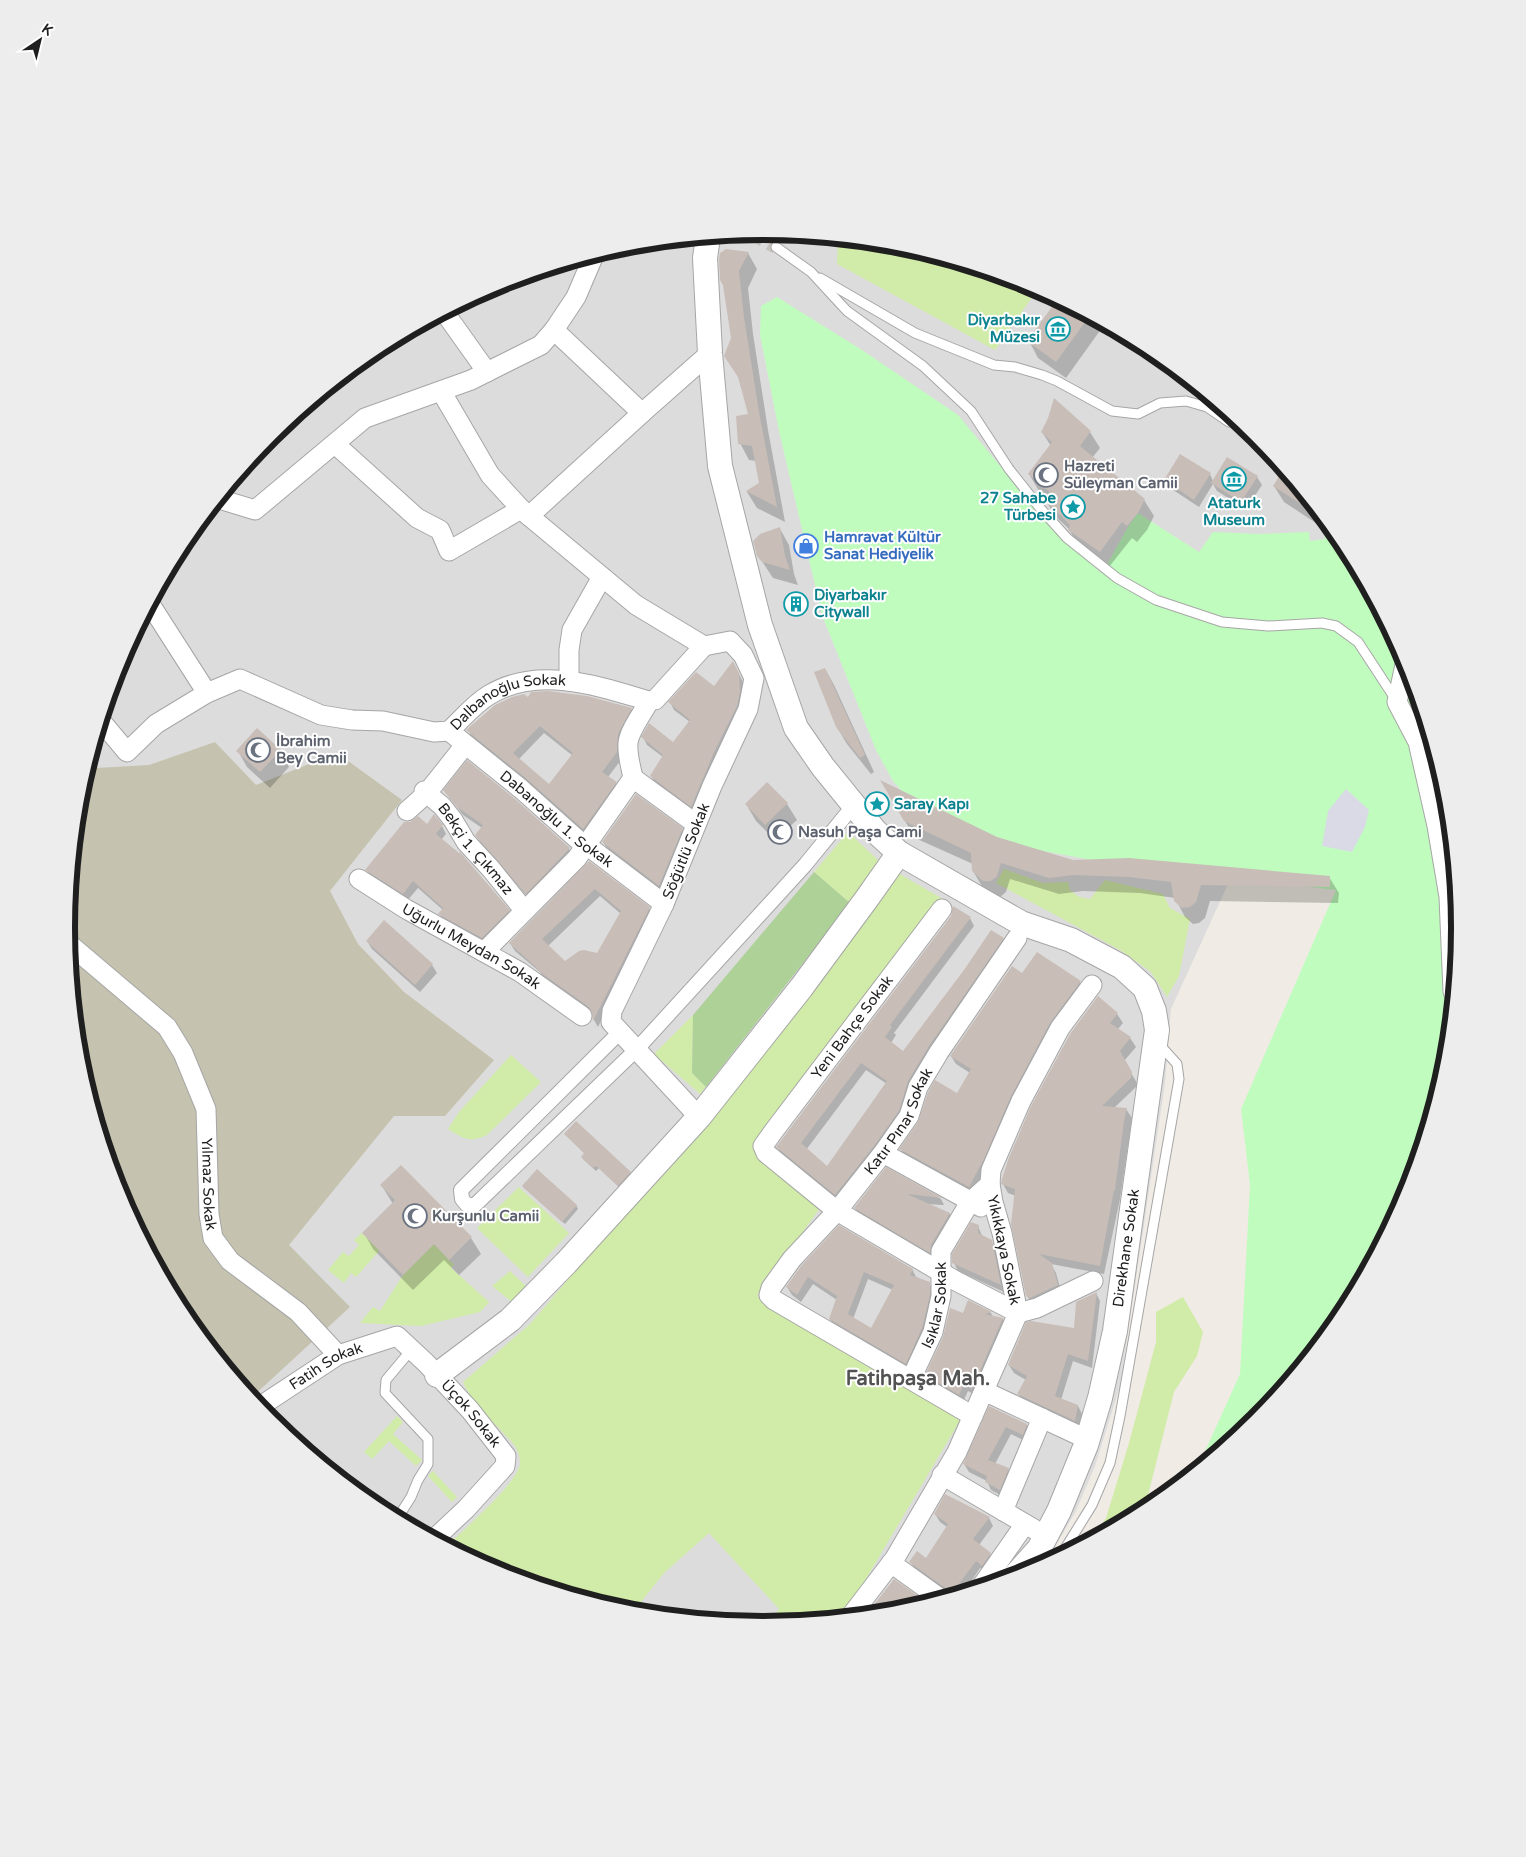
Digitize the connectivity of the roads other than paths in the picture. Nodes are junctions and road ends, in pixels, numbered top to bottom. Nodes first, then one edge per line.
1 (707, 243) edge
2 (776, 247) tunnel mouth
3 (591, 263) edge
4 (811, 272) junction
5 (448, 317) edge
6 (554, 330) junction
7 (710, 353) junction
8 (487, 372) junction
9 (441, 391) junction
10 (642, 413) junction
11 (1227, 421) edge
12 (335, 444) junction
13 (225, 501) edge
14 (525, 512) junction
15 (602, 577) junction
16 (154, 610) edge
17 (704, 646) junction
18 (1403, 675) edge
19 (569, 681) junction
20 (207, 693) junction
21 (649, 701) junction
22 (1397, 702) junction
23 (106, 726) edge
24 (449, 731) junction
25 (465, 745) junction
26 (633, 778) junction
27 (426, 792) junction
28 (854, 806) junction
29 (407, 811) dead end
30 (696, 824) junction
31 (586, 847) junction
32 (899, 853) junction
33 (358, 879) dead end
34 (664, 904) junction
35 (942, 909) dead end
36 (524, 910) junction
37 (1451, 933) edge
38 (1017, 938) dead end
39 (75, 949) edge
40 (484, 952) junction
41 (1092, 985) dead end
42 (582, 1016) dead end
43 (615, 1027) junction
44 (1156, 1041) junction
45 (636, 1050) junction
46 (699, 1117) junction
47 (883, 1153) junction
48 (990, 1184) junction
49 (970, 1202) junction
50 (837, 1211) junction
51 (997, 1214) junction
52 (941, 1272) junction
53 (1093, 1281) dead end
54 (1018, 1313) junction
55 (398, 1336) joint
56 (412, 1349) junction
57 (338, 1354) junction
58 (437, 1375) junction
59 (911, 1379) junction
60 (984, 1391) junction
61 (265, 1403) edge
62 (973, 1416) junction
63 (1042, 1418) junction
64 (1078, 1435) dead end
65 (942, 1475) junction
66 (1003, 1512) junction
67 (401, 1513) edge
68 (439, 1535) edge
69 (1068, 1546) edge
70 (891, 1563) junction
71 (1025, 1564) edge
72 (988, 1578) edge
73 (935, 1594) edge
74 (855, 1611) edge

1 - 7 street, Direkhane Sokak
2 - 4 lane
3 - 6 street
4 - 11 lane
4 - 22 lane
5 - 8 street
6 - 8 street
6 - 10 street
7 - 10 street
7 - 28 street, Direkhane Sokak
8 - 9 street
9 - 12 street
9 - 14 street
10 - 14 street
12 - 13 street
12 - 14 street
14 - 15 street
15 - 17 street
15 - 19 street
16 - 20 street
17 - 21 street
17 - 30 street, Söğütlü Sokak
18 - 22 street
19 - 21 street, Dalbanoğlu Sokak
19 - 24 street, Dalbanoğlu Sokak
20 - 23 street
20 - 24 street, Dalbanoğlu Sokak
21 - 26 street
22 - 37 street
24 - 25 street, Dabanoğlu 1. Sokak
25 - 27 street
25 - 31 street, Dabanoğlu 1. Sokak
26 - 30 street
26 - 31 street
27 - 29 street
27 - 36 street, Bekçi 1. Çıkmaz
28 - 32 street, Direkhane Sokak
28 - 45 street
30 - 34 street, Söğütlü Sokak
31 - 34 street, Dabanoğlu 1. Sokak
31 - 36 street
32 - 44 street, Direkhane Sokak
32 - 46 street
33 - 40 street, Uğurlu Meydan Sokak
34 - 43 street, Söğütlü Sokak
35 - 50 street, Yeni Bahçe Sokak
36 - 40 street
38 - 47 street, Katır Pınar Sokak
39 - 57 street, Yılmaz Sokak
40 - 42 street, Uğurlu Meydan Sokak
41 - 48 street, Yıkıkkaya Sokak
43 - 45 street
43 - 45 street
44 - 69 lane
44 - 71 street, Direkhane Sokak
45 - 46 street
46 - 58 street
47 - 49 street
47 - 50 street, Katır Pınar Sokak
48 - 49 street, Isıklar Sokak
48 - 51 street, Yıkıkkaya Sokak
49 - 51 street
49 - 52 street, Isıklar Sokak
50 - 52 street
50 - 59 street, Katır Pınar Sokak
51 - 54 street, Yıkıkkaya Sokak
52 - 54 street
52 - 59 street, Isıklar Sokak
53 - 54 street
54 - 60 street, Yıkıkkaya Sokak
55 - 56 street, Üçok Sokak
55 - 57 street, Fatih Sokak
56 - 58 street, Üçok Sokak
56 - 67 lane
57 - 61 street, Fatih Sokak
58 - 68 street, Üçok Sokak
59 - 62 street
60 - 62 street, Yıkıkkaya Sokak
60 - 63 street
62 - 65 street, Yıkıkkaya Sokak
63 - 64 street
63 - 66 street
65 - 66 street
65 - 70 street, Yıkıkkaya Sokak
66 - 72 street
70 - 73 street
70 - 74 street, Yıkıkkaya Sokak

